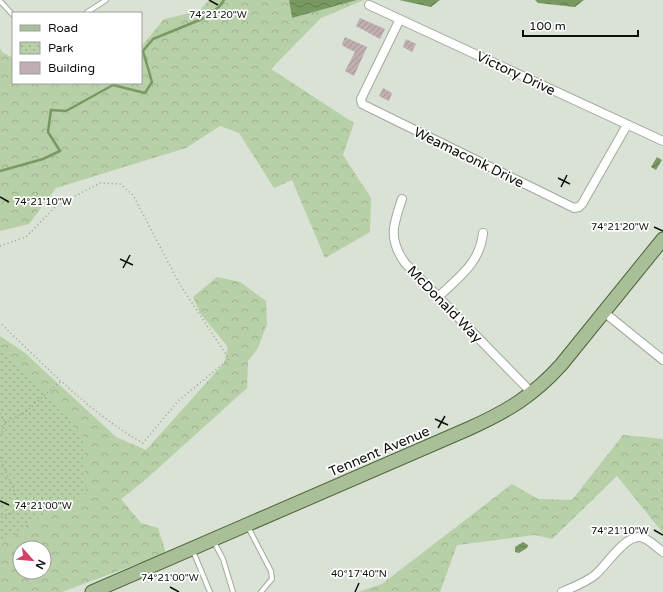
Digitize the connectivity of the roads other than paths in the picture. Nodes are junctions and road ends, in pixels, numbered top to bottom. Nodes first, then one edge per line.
1 (106, 0) edge
2 (0, 1) edge
3 (369, 5) dead end
4 (88, 12) edge
5 (12, 14) edge
6 (400, 19) junction
7 (627, 124) junction
8 (663, 141) edge
9 (402, 199) dead end
10 (484, 233) dead end
11 (663, 239) edge
12 (438, 296) junction
13 (605, 313) junction
14 (663, 360) edge
15 (532, 393) junction
16 (247, 525) junction
17 (212, 540) junction
18 (192, 549) junction
19 (663, 552) edge
20 (92, 592) edge
21 (210, 592) edge
22 (233, 592) edge
23 (261, 592) edge
24 (562, 592) edge

1 - 4 lane
2 - 5 lane
3 - 6 street, Victory Drive
6 - 7 street, Victory Drive
6 - 7 street, Weamaconk Drive
7 - 8 street, Victory Drive
9 - 12 street, McDonald Way
10 - 12 street
11 - 13 main road, Tennent Avenue
12 - 15 street, McDonald Way
13 - 14 street
13 - 15 main road, Tennent Avenue
15 - 16 main road, Tennent Avenue
16 - 17 main road, Tennent Avenue
16 - 23 lane
17 - 18 main road, Tennent Avenue
17 - 22 lane
18 - 20 main road, Tennent Avenue
18 - 21 lane
19 - 24 street

